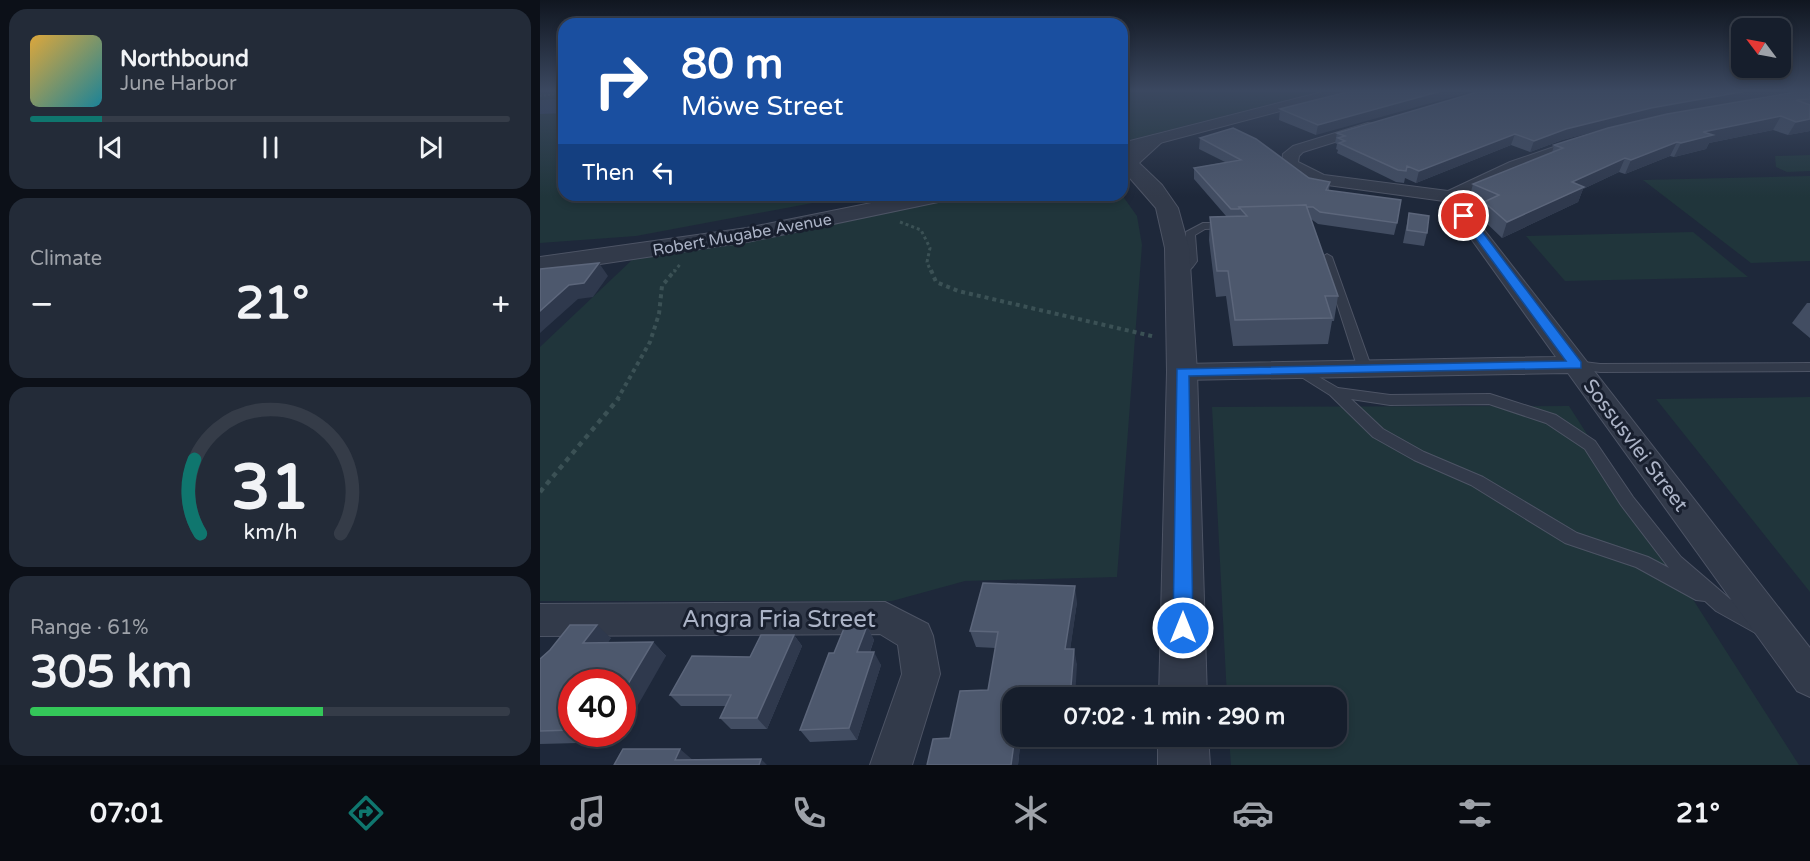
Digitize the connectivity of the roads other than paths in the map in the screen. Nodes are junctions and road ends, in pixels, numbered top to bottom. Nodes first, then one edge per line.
1 (1210, 126) edge
2 (1372, 126) edge
3 (1602, 136) edge
4 (1149, 142) joint
5 (1128, 157) edge
6 (1128, 165) edge
7 (1450, 197) junction
8 (896, 201) edge
9 (912, 201) edge
10 (1239, 226) edge
11 (1327, 257) edge
12 (540, 261) edge
13 (540, 265) edge
14 (1178, 272) junction
15 (1181, 357) junction
16 (1576, 365) junction
17 (1810, 367) edge
18 (1365, 369) junction
19 (1300, 370) junction
20 (1335, 392) junction
21 (1722, 605) junction
22 (540, 620) edge
23 (1779, 637) junction
24 (1810, 678) edge
25 (1183, 687) edge
26 (1183, 747) edge
27 (891, 765) edge
28 (1184, 765) edge

1 - 4 street
2 - 7 street
3 - 7 street
4 - 5 street
6 - 14 street
7 - 16 street, Sossusvlei Street
8 - 12 street, Robert Mugabe Avenue
9 - 13 street, Robert Mugabe Avenue
10 - 14 lane
11 - 18 lane
14 - 15 street
15 - 19 street
15 - 25 street
16 - 17 lane
16 - 18 street
16 - 23 street, Sossusvlei Street
18 - 19 street
19 - 20 lane
20 - 21 lane
20 - 21 lane
21 - 23 lane
22 - 27 street, Angra Fria Street
23 - 24 street, Sossusvlei Street
26 - 28 street

